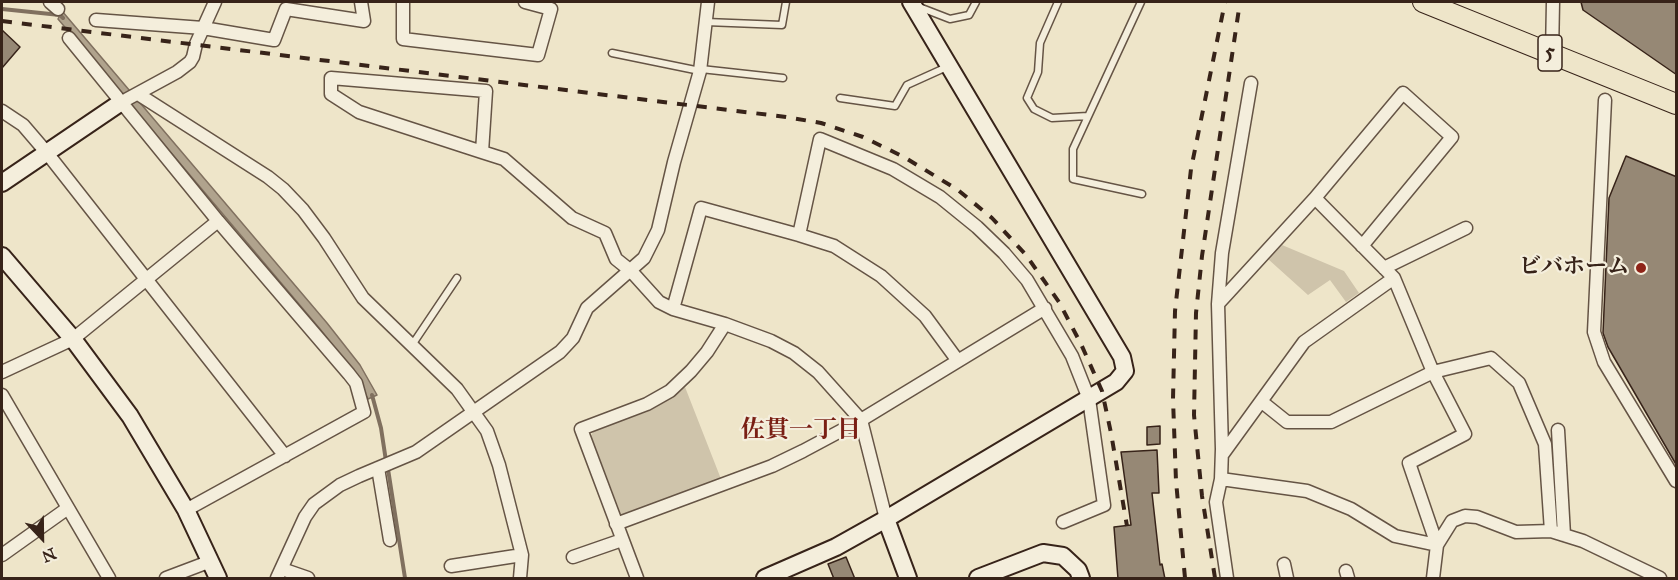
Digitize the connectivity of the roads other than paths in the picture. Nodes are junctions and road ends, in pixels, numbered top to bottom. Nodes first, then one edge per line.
1 (215, 2) edge
2 (361, 2) edge
3 (403, 2) edge
4 (525, 2) edge
5 (708, 2) edge
6 (786, 2) edge
7 (976, 2) edge
8 (1058, 2) edge
9 (1141, 2) edge
10 (1423, 2) edge
11 (1553, 2) edge
12 (912, 3) edge
13 (552, 5) edge
14 (96, 20) dead end
15 (706, 22) junction
16 (203, 28) junction
17 (69, 38) dead end
18 (612, 53) dead end
19 (1552, 54) junction
20 (950, 66) junction
21 (701, 70) junction
22 (783, 78) dead end
23 (1251, 82) dead end
24 (138, 94) junction
25 (840, 98) dead end
26 (1605, 100) dead end
27 (122, 102) junction
28 (1677, 104) edge
29 (2, 111) edge
30 (1088, 116) junction
31 (482, 152) junction
32 (47, 153) junction
33 (2, 183) edge
34 (1142, 195) dead end
35 (1315, 198) junction
36 (218, 221) junction
37 (1466, 228) dead end
38 (799, 234) junction
39 (1362, 246) junction
40 (2, 256) edge
41 (1384, 268) junction
42 (631, 271) junction
43 (457, 278) dead end
44 (1394, 278) junction
45 (148, 280) junction
46 (1218, 304) junction
47 (1045, 308) junction
48 (673, 309) junction
49 (725, 324) junction
50 (73, 339) junction
51 (412, 346) junction
52 (958, 361) junction
53 (2, 372) edge
54 (1433, 372) junction
55 (2, 396) edge
56 (1089, 399) junction
57 (1262, 402) junction
58 (474, 410) junction
59 (861, 420) junction
60 (1558, 430) dead end
61 (1222, 455) junction
62 (285, 456) junction
63 (378, 468) junction
64 (1221, 479) junction
65 (1677, 481) edge
66 (68, 508) junction
67 (186, 510) junction
68 (886, 519) junction
69 (1063, 522) dead end
70 (616, 524) junction
71 (1551, 531) junction
72 (1564, 536) junction
73 (390, 540) dead end
74 (622, 540) junction
75 (1437, 545) junction
76 (2, 555) edge
77 (522, 555) junction
78 (573, 557) dead end
79 (211, 561) junction
80 (1284, 564) dead end
81 (451, 566) dead end
82 (280, 574) edge
83 (109, 579) edge
84 (166, 579) edge
85 (219, 579) edge
86 (308, 579) edge
87 (520, 579) edge
88 (637, 579) edge
89 (765, 579) edge
90 (908, 579) edge
91 (978, 579) edge
92 (1081, 579) edge
93 (1227, 579) edge
94 (1287, 579) edge
95 (1433, 579) edge
96 (1660, 579) edge

1 - 16 street
2 - 16 street
3 - 13 street
4 - 13 street
5 - 15 street
6 - 15 lane
7 - 12 lane
8 - 30 lane
9 - 30 lane
10 - 19 main road, 5
11 - 19 street
12 - 20 street
14 - 16 street
15 - 21 street
16 - 24 street
17 - 27 street
18 - 21 lane
19 - 28 main road, 5
20 - 25 lane
20 - 56 street
21 - 22 lane
21 - 42 street
23 - 46 street
24 - 27 street
24 - 51 street
26 - 65 street
27 - 32 street
27 - 36 street
29 - 32 street
30 - 34 lane
31 - 31 street
31 - 42 street
32 - 33 street
32 - 45 street
35 - 39 street
35 - 39 street
35 - 46 street
36 - 45 street
36 - 62 street
37 - 41 street
38 - 47 street
38 - 48 street
38 - 52 street
39 - 41 street
40 - 50 street
41 - 44 street
42 - 48 street
42 - 58 street
43 - 51 lane
44 - 54 street
44 - 57 street
45 - 50 street
45 - 62 street
46 - 61 street
47 - 52 street
47 - 56 street
48 - 49 street
49 - 59 street
49 - 70 street
50 - 53 street
50 - 67 street
51 - 58 street
52 - 59 street
54 - 57 street
54 - 71 street
54 - 75 street
55 - 66 street
56 - 68 street
56 - 69 street
57 - 61 street
58 - 63 street
58 - 77 street
59 - 68 street
59 - 70 street
60 - 72 street
61 - 64 street
62 - 67 street
63 - 73 street
63 - 82 street
64 - 75 street
64 - 93 street
66 - 76 street
66 - 83 street
67 - 79 street
68 - 89 street
68 - 90 street
70 - 74 street
71 - 72 street
71 - 75 street
72 - 96 street
74 - 78 street
74 - 88 street
75 - 95 street
77 - 81 street
77 - 87 street
79 - 84 street
79 - 85 street
80 - 94 street
82 - 86 street
91 - 92 street

